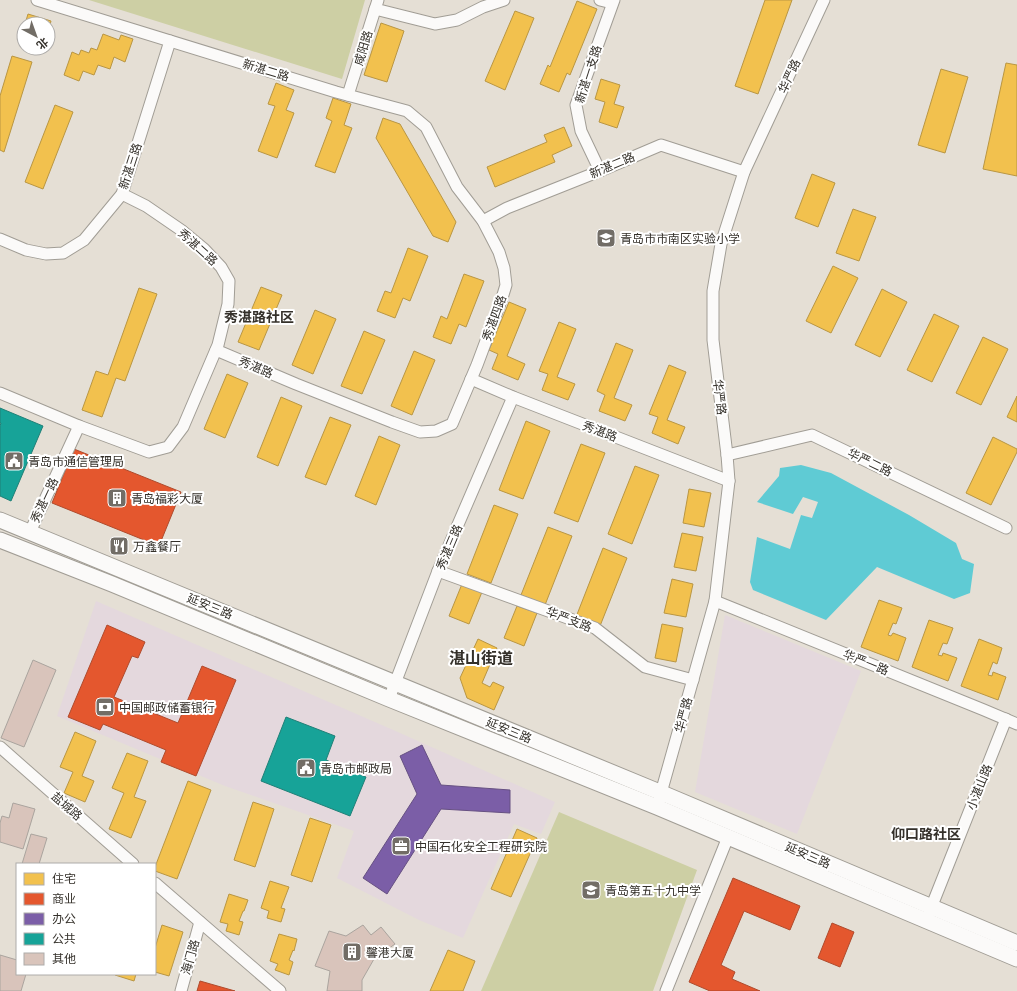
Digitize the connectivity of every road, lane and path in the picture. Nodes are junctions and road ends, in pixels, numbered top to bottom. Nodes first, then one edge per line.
1 (37, 0) edge
2 (504, 0) edge
3 (600, 0) edge
4 (824, 0) edge
5 (613, 2) edge
6 (377, 4) edge
7 (170, 41) junction
8 (348, 95) junction
9 (600, 171) junction
10 (744, 172) junction
11 (457, 187) joint
12 (122, 194) junction
13 (483, 221) junction
14 (0, 239) edge
15 (216, 350) junction
16 (471, 379) junction
17 (0, 393) edge
18 (513, 397) junction
19 (79, 426) junction
20 (727, 455) junction
21 (729, 481) junction
22 (0, 520) edge
23 (1006, 528) dead end
24 (30, 532) junction
25 (0, 540) edge
26 (438, 571) junction
27 (715, 601) junction
28 (693, 680) junction
29 (395, 683) junction
30 (389, 698) junction
31 (1006, 719) junction
32 (1017, 724) edge
33 (0, 747) edge
34 (659, 800) junction
35 (728, 837) junction
36 (132, 863) edge
37 (156, 884) edge
38 (928, 914) junction
39 (200, 922) junction
40 (1017, 943) edge
41 (1017, 959) edge
42 (181, 991) edge
43 (280, 991) edge
44 (666, 991) edge

1 - 7 street, 新湛二路
2 - 6 street
3 - 5 street
4 - 10 street, 华严路
5 - 9 street, 新湛一支路
6 - 8 street, 咸阳路
7 - 8 street, 新湛二路
7 - 12 street, 新湛三路
8 - 11 street, 新湛二路
9 - 10 street, 新湛二路
9 - 13 street, 新湛二路
10 - 20 street, 华严路
11 - 13 street, 秀湛四路
12 - 14 street, 新湛三路
12 - 15 street, 秀湛二路
13 - 16 street, 秀湛四路
15 - 16 street, 秀湛路
15 - 19 street
16 - 18 street, 秀湛路
17 - 19 street
18 - 21 street, 秀湛路
18 - 26 street, 秀湛三路
19 - 24 street, 秀湛一路
20 - 21 street, 华严路
20 - 23 street, 华严二路
21 - 27 street, 华严路
22 - 24 main road, 延安三路
24 - 29 main road, 延安三路
25 - 30 main road, 延安三路
26 - 28 street, 华严支路
26 - 29 street, 秀湛三路
27 - 28 street, 华严路
27 - 31 street, 华严一路
28 - 34 street, 华严路
29 - 30 street, 秀湛三路
29 - 34 main road, 延安三路
30 - 34 main road, 延安三路
31 - 32 street, 华严一路
31 - 38 street, 小湛山路
33 - 36 street, 盐城路
34 - 35 main road, 延安三路
34 - 38 main road, 延安三路
35 - 38 main road, 延安三路
35 - 44 street
37 - 39 street
38 - 40 main road, 延安三路
38 - 41 main road, 延安三路
39 - 42 street, 海门路
39 - 43 street

